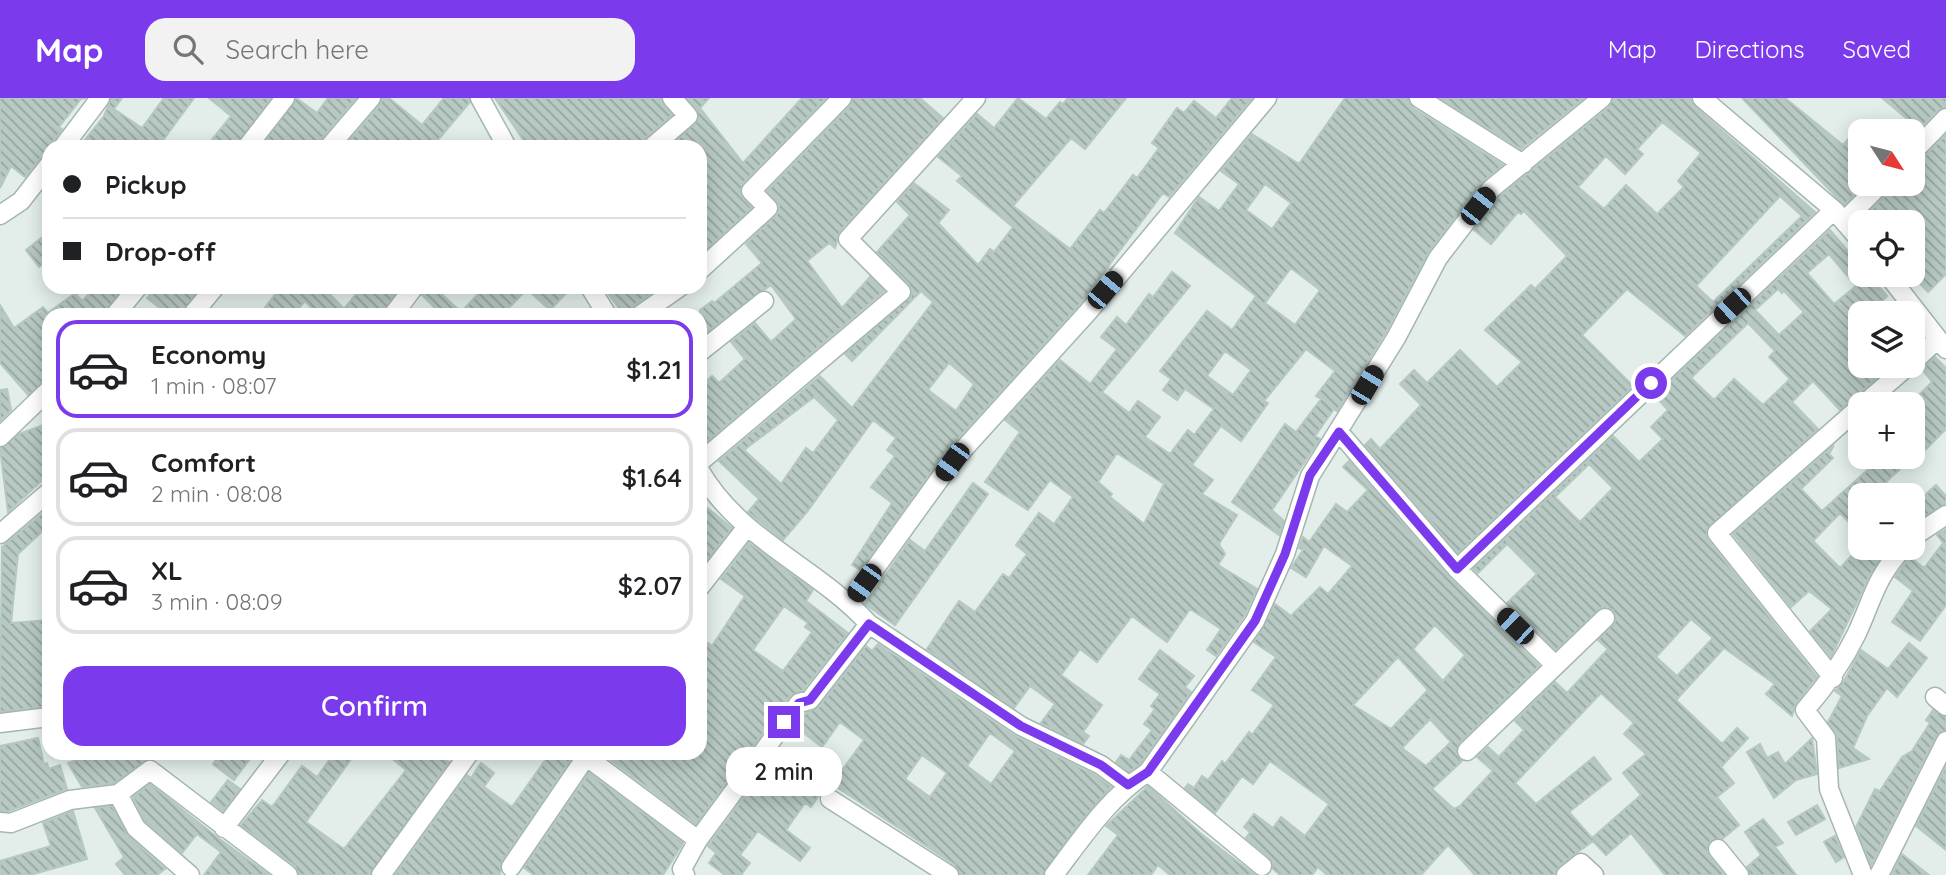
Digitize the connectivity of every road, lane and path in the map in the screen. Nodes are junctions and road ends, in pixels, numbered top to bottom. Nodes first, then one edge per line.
1 (100, 98) edge
2 (285, 98) edge
3 (371, 98) edge
4 (480, 98) edge
5 (672, 98) edge
6 (842, 98) edge
7 (976, 98) edge
8 (1266, 98) edge
9 (1419, 98) edge
10 (1602, 98) edge
11 (1702, 98) edge
12 (1946, 118) edge
13 (68, 140) edge
14 (252, 140) edge
15 (335, 140) edge
16 (504, 140) edge
17 (660, 140) edge
18 (1925, 140) edge
19 (1523, 164) junction
20 (42, 174) edge
21 (1865, 196) edge
22 (0, 215) edge
23 (1839, 215) junction
24 (1848, 226) edge
25 (707, 264) edge
26 (1897, 287) edge
27 (132, 294) edge
28 (209, 294) edge
29 (670, 294) edge
30 (764, 301) dead end
31 (121, 308) edge
32 (198, 308) edge
33 (650, 308) edge
34 (1942, 344) edge
35 (707, 346) edge
36 (1925, 355) edge
37 (1894, 378) edge
38 (1878, 392) edge
39 (42, 397) edge
40 (1848, 418) edge
41 (1339, 432) junction
42 (0, 437) edge
43 (707, 456) edge
44 (707, 483) edge
45 (42, 498) edge
46 (1946, 514) edge
47 (746, 528) junction
48 (1925, 529) edge
49 (0, 534) edge
50 (1892, 560) edge
51 (1457, 569) junction
52 (707, 578) edge
53 (850, 603) junction
54 (1605, 618) dead end
55 (869, 624) junction
56 (1554, 664) junction
57 (1833, 678) junction
58 (42, 719) edge
59 (0, 723) edge
60 (1946, 741) edge
61 (1467, 751) dead end
62 (276, 760) edge
63 (464, 760) edge
64 (580, 760) edge
65 (590, 760) edge
66 (1148, 772) junction
67 (1128, 785) junction
68 (118, 794) junction
69 (830, 799) dead end
70 (0, 822) edge
71 (224, 828) junction
72 (698, 840) junction
73 (1718, 849) dead end
74 (1262, 866) dead end
75 (511, 867) dead end
76 (190, 875) edge
77 (288, 875) edge
78 (381, 875) edge
79 (685, 875) edge
80 (949, 875) edge
81 (1054, 875) edge
82 (1566, 875) edge
83 (1594, 875) edge
84 (1739, 875) edge
85 (1863, 875) edge
86 (1880, 875) edge

1 - 13 street
2 - 14 street
3 - 15 street
4 - 16 street
5 - 17 street
6 - 25 street
7 - 43 street
8 - 53 street
9 - 19 street
10 - 19 street
11 - 23 street
12 - 18 street
19 - 41 street
20 - 22 street
21 - 23 street
23 - 24 street
23 - 51 street
26 - 34 street
27 - 31 street
28 - 32 street
29 - 33 street
30 - 35 street
34 - 36 street
37 - 38 street
39 - 42 street
40 - 57 street
41 - 51 street
41 - 66 street
44 - 47 street
45 - 49 street
46 - 48 street
47 - 52 street
47 - 53 street
50 - 57 street
51 - 56 street
53 - 55 street
54 - 56 street
55 - 67 street
55 - 72 street
56 - 61 street
57 - 85 street
58 - 59 street
60 - 86 street
62 - 71 street
63 - 78 street
64 - 75 street
65 - 72 street
66 - 67 street
66 - 74 street
67 - 81 street
68 - 70 street
68 - 71 street
68 - 76 street
69 - 80 street
71 - 77 street
72 - 79 street
73 - 84 street
82 - 83 street

